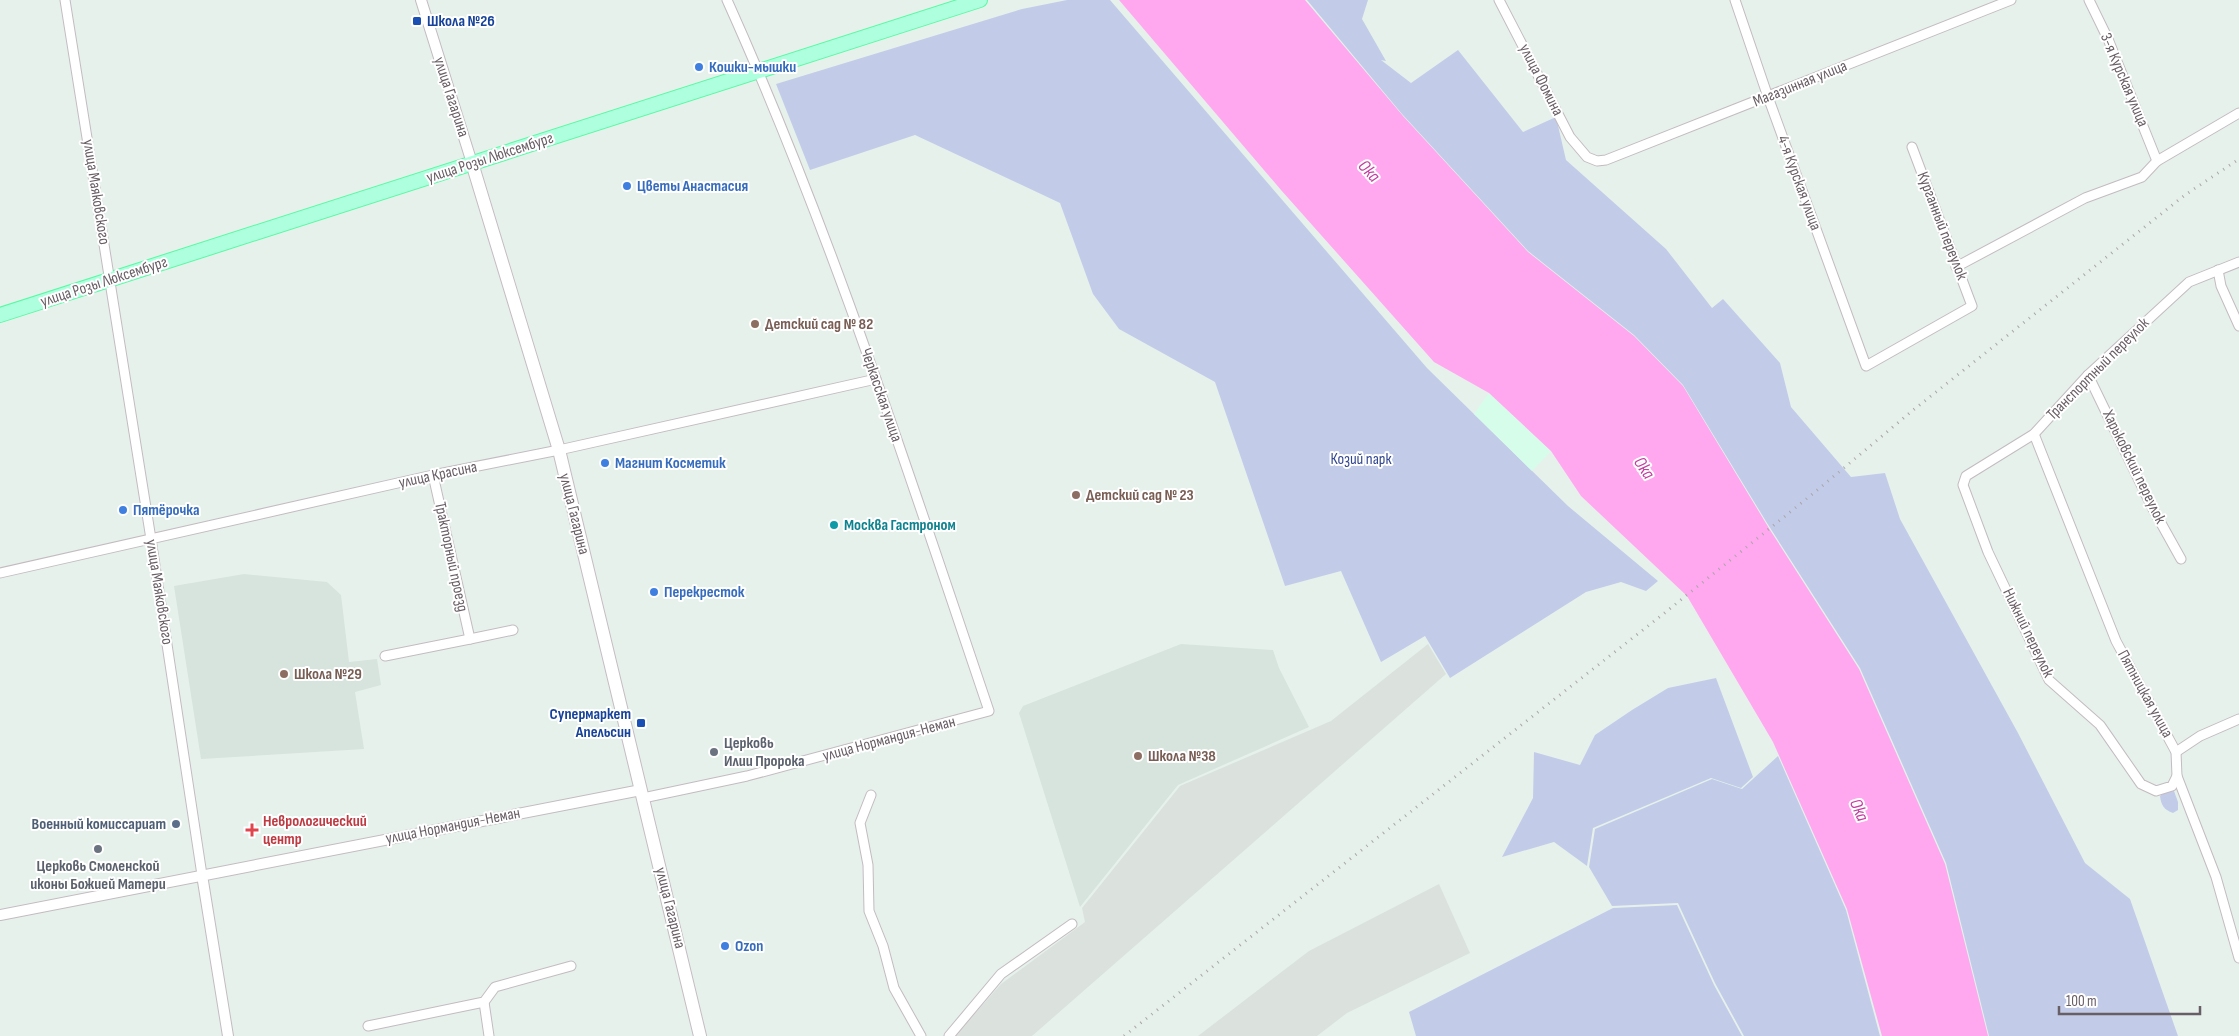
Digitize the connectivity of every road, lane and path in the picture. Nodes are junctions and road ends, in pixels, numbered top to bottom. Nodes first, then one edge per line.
1 (65, 0) edge
2 (420, 0) edge
3 (727, 0) edge
4 (980, 0) edge
5 (1499, 0) edge
6 (1735, 0) edge
7 (2011, 0) edge
8 (2089, 0) edge
9 (758, 71) junction
10 (1768, 97) junction
11 (2239, 113) edge
12 (1912, 147) dead end
13 (1587, 157) joint
14 (2157, 162) junction
15 (472, 163) junction
16 (2239, 262) edge
17 (1956, 267) junction
18 (2218, 270) junction
19 (110, 280) junction
20 (1972, 306) joint
21 (0, 315) edge
22 (2239, 326) edge
23 (2088, 375) junction
24 (876, 379) junction
25 (2034, 434) junction
26 (559, 450) junction
27 (433, 475) junction
28 (1963, 485) joint
29 (151, 539) junction
30 (2181, 559) dead end
31 (0, 573) edge
32 (513, 630) dead end
33 (470, 639) junction
34 (385, 656) dead end
35 (990, 711) joint
36 (2239, 719) edge
37 (2176, 752) junction
38 (2178, 776) junction
39 (642, 794) junction
40 (871, 795) dead end
41 (202, 875) junction
42 (0, 915) edge
43 (1072, 924) dead end
44 (2239, 958) edge
45 (571, 966) dead end
46 (484, 1002) junction
47 (368, 1026) dead end
48 (228, 1036) edge
49 (489, 1036) edge
50 (700, 1036) edge
51 (921, 1036) edge
52 (949, 1036) edge

1 - 19 street, улица Маяковского
2 - 15 street, улица Гагарина
3 - 9 street, Черкасская улица
4 - 9 main road, улица Розы Люксембург
5 - 13 street, улица Фомина
6 - 10 street, 4-я Курская улица
7 - 10 street, Магазинная улица
8 - 14 street, 3-я Курская улица
9 - 15 main road, улица Розы Люксембург
9 - 24 street, Черкасская улица
10 - 13 street, Магазинная улица
10 - 20 street, 4-я Курская улица
11 - 14 street
12 - 17 street, Курганный переулок
14 - 17 street
15 - 19 main road, улица Розы Люксембург
15 - 26 main road, улица Гагарина
16 - 18 street, Транспортный переулок
17 - 20 street, Курганный переулок
18 - 22 street
18 - 23 street, Транспортный переулок
19 - 21 main road, улица Розы Люксембург
19 - 29 street, улица Маяковского
23 - 25 street, Транспортный переулок
23 - 30 street, Харьковский переулок
24 - 26 street, улица Красина
24 - 35 street, Черкасская улица
25 - 28 street, Транспортный переулок
25 - 37 street, Пятницкая улица
26 - 27 street, улица Красина
26 - 39 main road, улица Гагарина
27 - 29 street, улица Красина
27 - 33 street, Тракторный проезд
28 - 38 street, Нижний переулок
29 - 31 street, улица Красина
29 - 41 street, улица Маяковского
32 - 33 street
33 - 34 street
35 - 39 street, улица Нормандия-Неман
36 - 37 street
37 - 38 street, Пятницкая улица
38 - 44 street, Пятницкая улица
39 - 41 street, улица Нормандия-Неман
39 - 50 main road, улица Гагарина
40 - 51 street
41 - 42 street, улица Нормандия-Неман
41 - 48 street, улица Маяковского
43 - 52 street
45 - 46 street
46 - 47 street
46 - 49 street

